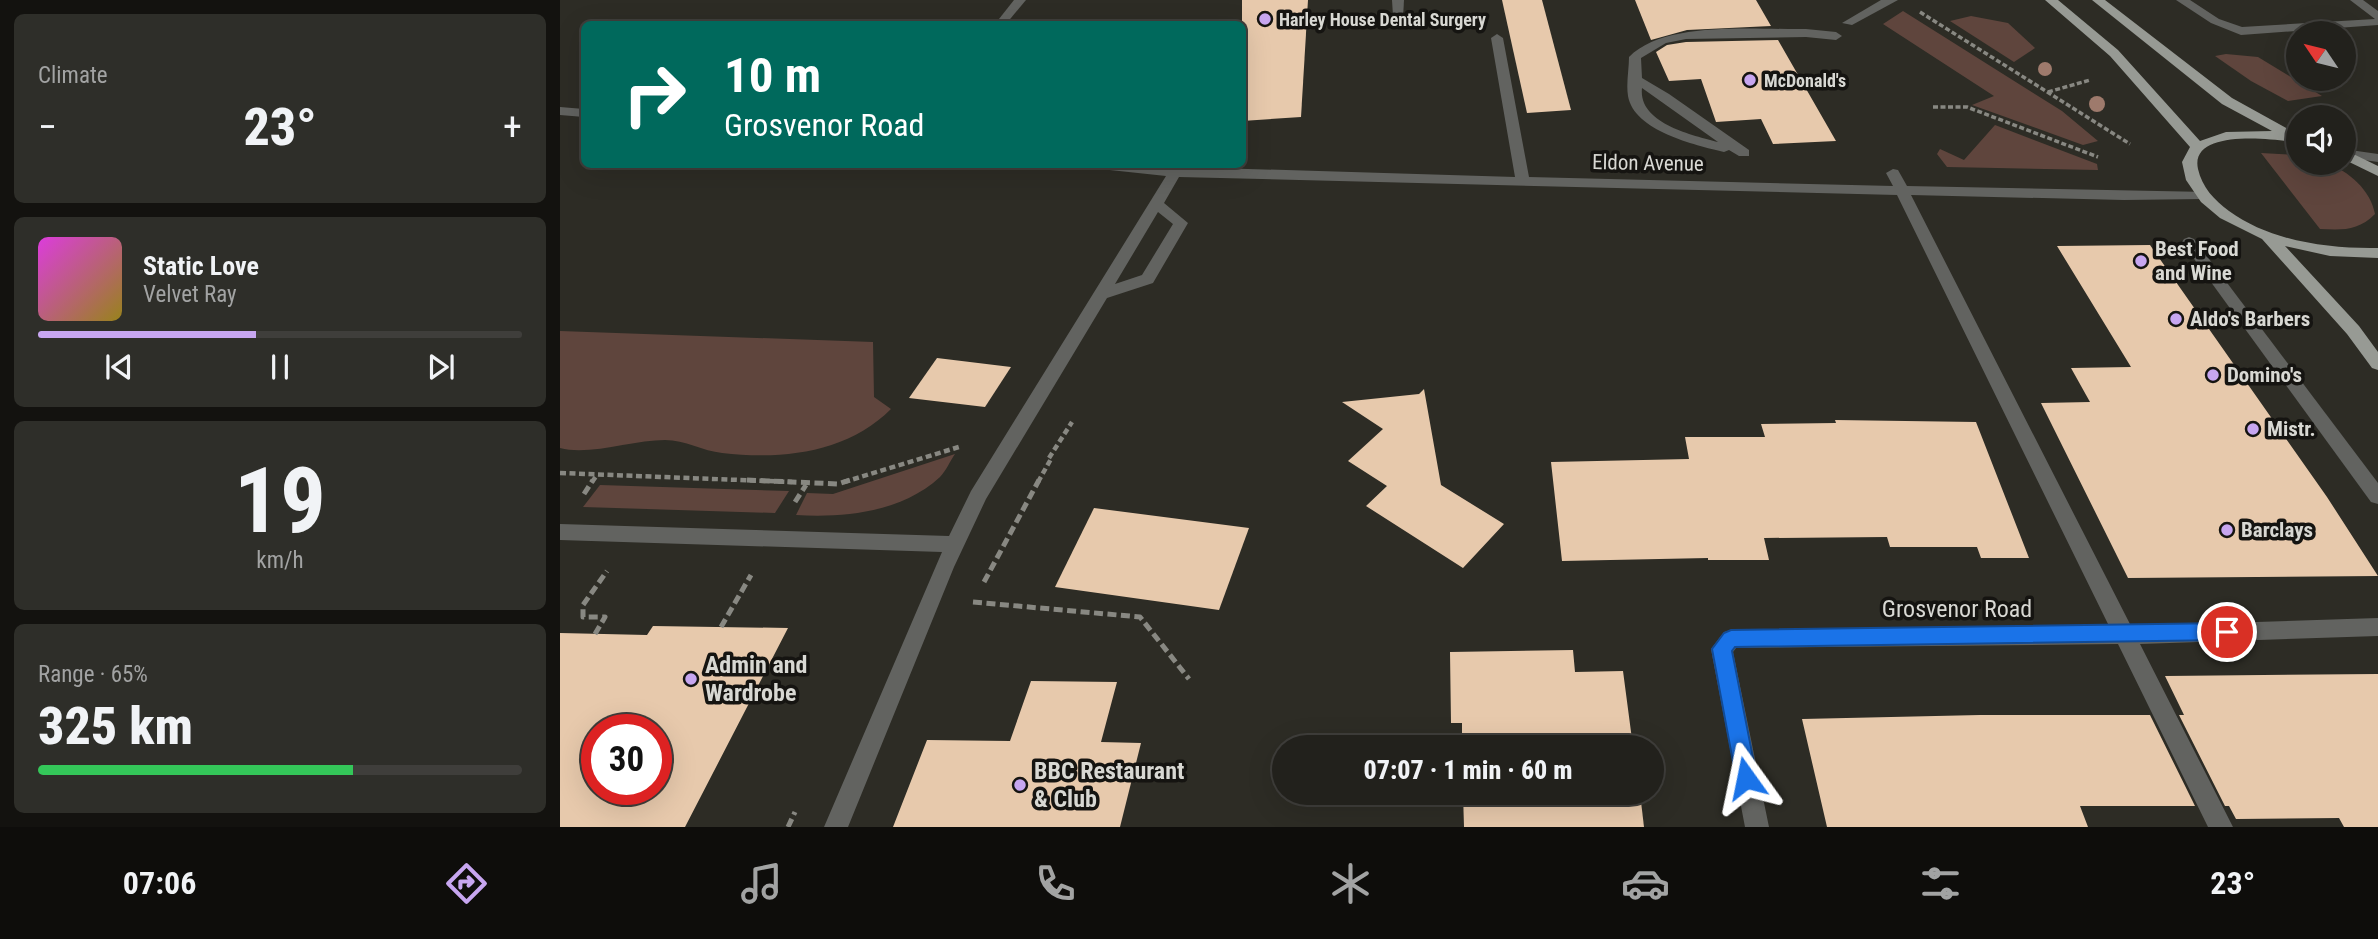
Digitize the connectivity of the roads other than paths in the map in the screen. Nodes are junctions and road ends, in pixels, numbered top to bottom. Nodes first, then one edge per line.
1 (1020, 0) edge
2 (1398, 0) edge
3 (1892, 0) edge
4 (2051, 0) edge
5 (2098, 0) edge
6 (2182, 0) edge
7 (2356, 0) edge
8 (1399, 16) dead end
9 (2378, 16) edge
10 (1002, 21) edge
11 (2378, 22) edge
12 (1848, 23) dead end
13 (1836, 36) dead end
14 (1497, 38) dead end
15 (1636, 80) junction
16 (560, 111) edge
17 (581, 113) edge
18 (2286, 133) edge
19 (2286, 137) edge
20 (2198, 147) junction
21 (2356, 155) edge
22 (2378, 158) edge
23 (2356, 160) edge
24 (1128, 168) edge
25 (2378, 172) edge
26 (1175, 173) junction
27 (1523, 181) junction
28 (1897, 182) junction
29 (2203, 195) junction
30 (1157, 204) junction
31 (2266, 236) junction
32 (2189, 242) dead end
33 (2378, 253) edge
34 (1102, 294) junction
35 (2378, 364) edge
36 (2378, 497) edge
37 (560, 532) edge
38 (955, 544) junction
39 (2378, 627) edge
40 (2126, 635) junction
41 (836, 827) edge
42 (1757, 827) edge
43 (2221, 827) edge

1 - 10 street
2 - 8 street
3 - 12 street
4 - 20 main road
5 - 18 main road
6 - 11 street
7 - 9 street
13 - 15 street
14 - 27 street
15 - 15 street
16 - 17 street
19 - 20 main road
20 - 29 main road
21 - 22 street
23 - 25 main road
24 - 26 street, Eldon Avenue
26 - 27 street, Eldon Avenue
26 - 30 street
27 - 28 street, Eldon Avenue
28 - 29 street, Eldon Avenue
28 - 40 street
29 - 31 main road
30 - 34 street
30 - 34 street
31 - 33 main road
31 - 35 main road
32 - 36 street
34 - 38 street
37 - 38 street
38 - 41 street
39 - 40 street, Grosvenor Road
40 - 42 street, Grosvenor Road
40 - 43 street

